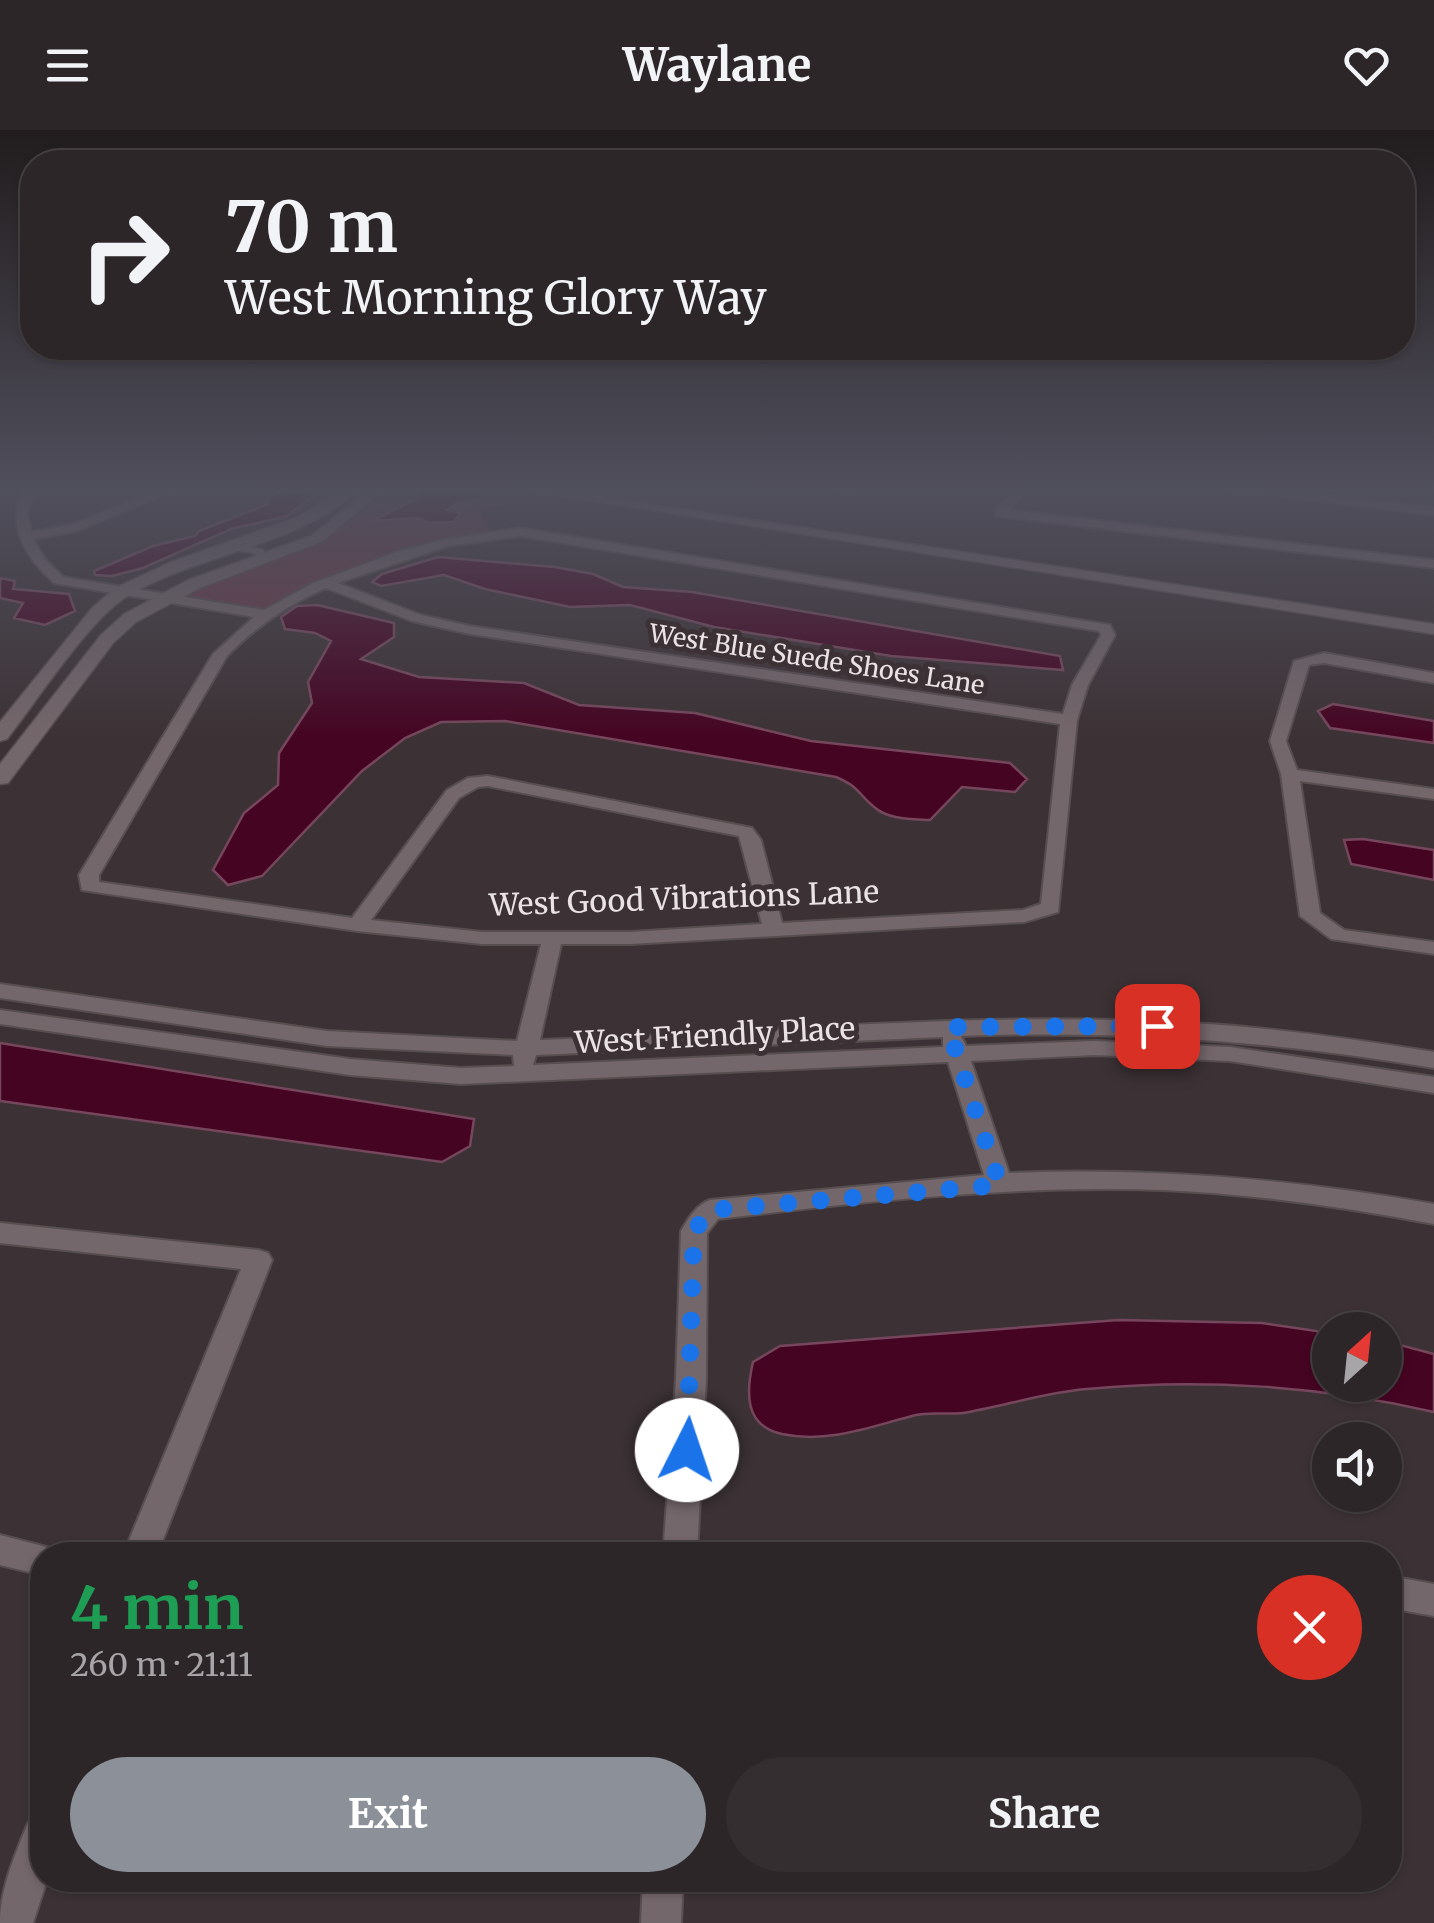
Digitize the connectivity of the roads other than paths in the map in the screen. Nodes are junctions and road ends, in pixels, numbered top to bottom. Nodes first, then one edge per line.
1 (54, 573) edge
2 (165, 573) edge
3 (177, 573) edge
4 (226, 573) edge
5 (356, 573) edge
6 (779, 573) edge
7 (1075, 573) edge
8 (1131, 573) edge
9 (326, 583) junction
10 (121, 592) junction
11 (162, 598) junction
12 (264, 614) junction
13 (1434, 619) edge
14 (1434, 628) edge
15 (99, 649) junction
16 (1434, 678) edge
17 (1069, 720) junction
18 (0, 736) edge
19 (1290, 774) junction
20 (0, 778) edge
21 (1434, 794) edge
22 (357, 925) junction
23 (773, 928) junction
24 (552, 940) junction
25 (1434, 948) edge
26 (0, 991) edge
27 (0, 1016) edge
28 (948, 1027) junction
29 (524, 1048) junction
30 (955, 1052) junction
31 (1434, 1060) edge
32 (523, 1077) junction
33 (1434, 1085) edge
34 (1000, 1185) junction
35 (1434, 1214) edge
36 (0, 1233) edge
37 (145, 1542) edge
38 (681, 1542) edge
39 (0, 1550) edge
40 (30, 1557) edge
41 (1402, 1594) edge
42 (1434, 1600) edge
43 (30, 1873) edge
44 (662, 1892) edge
45 (13, 1923) edge
46 (661, 1923) edge

1 - 10 street
2 - 10 street
3 - 11 street
4 - 11 street
5 - 9 street
6 - 17 street
7 - 14 street
8 - 13 street
9 - 12 street
9 - 17 street, West Blue Suede Shoes Lane
10 - 11 street
10 - 15 street
10 - 18 street
11 - 12 street
11 - 15 street
12 - 22 street, West Good Vibrations Lane
15 - 20 street
16 - 19 street
17 - 23 street, West Good Vibrations Lane
19 - 21 street
19 - 25 street
22 - 23 street
22 - 24 street, West Good Vibrations Lane
23 - 24 street, West Good Vibrations Lane
24 - 29 street
26 - 29 street, West Friendly Place
27 - 32 street, West Friendly Place
28 - 29 street, West Friendly Place
28 - 30 street
28 - 31 street, West Friendly Place
29 - 32 street
30 - 32 street, West Friendly Place
30 - 33 street, West Friendly Place
30 - 34 street
34 - 35 street
34 - 38 street
36 - 37 street
39 - 40 street
41 - 42 street
43 - 45 street
44 - 46 street

